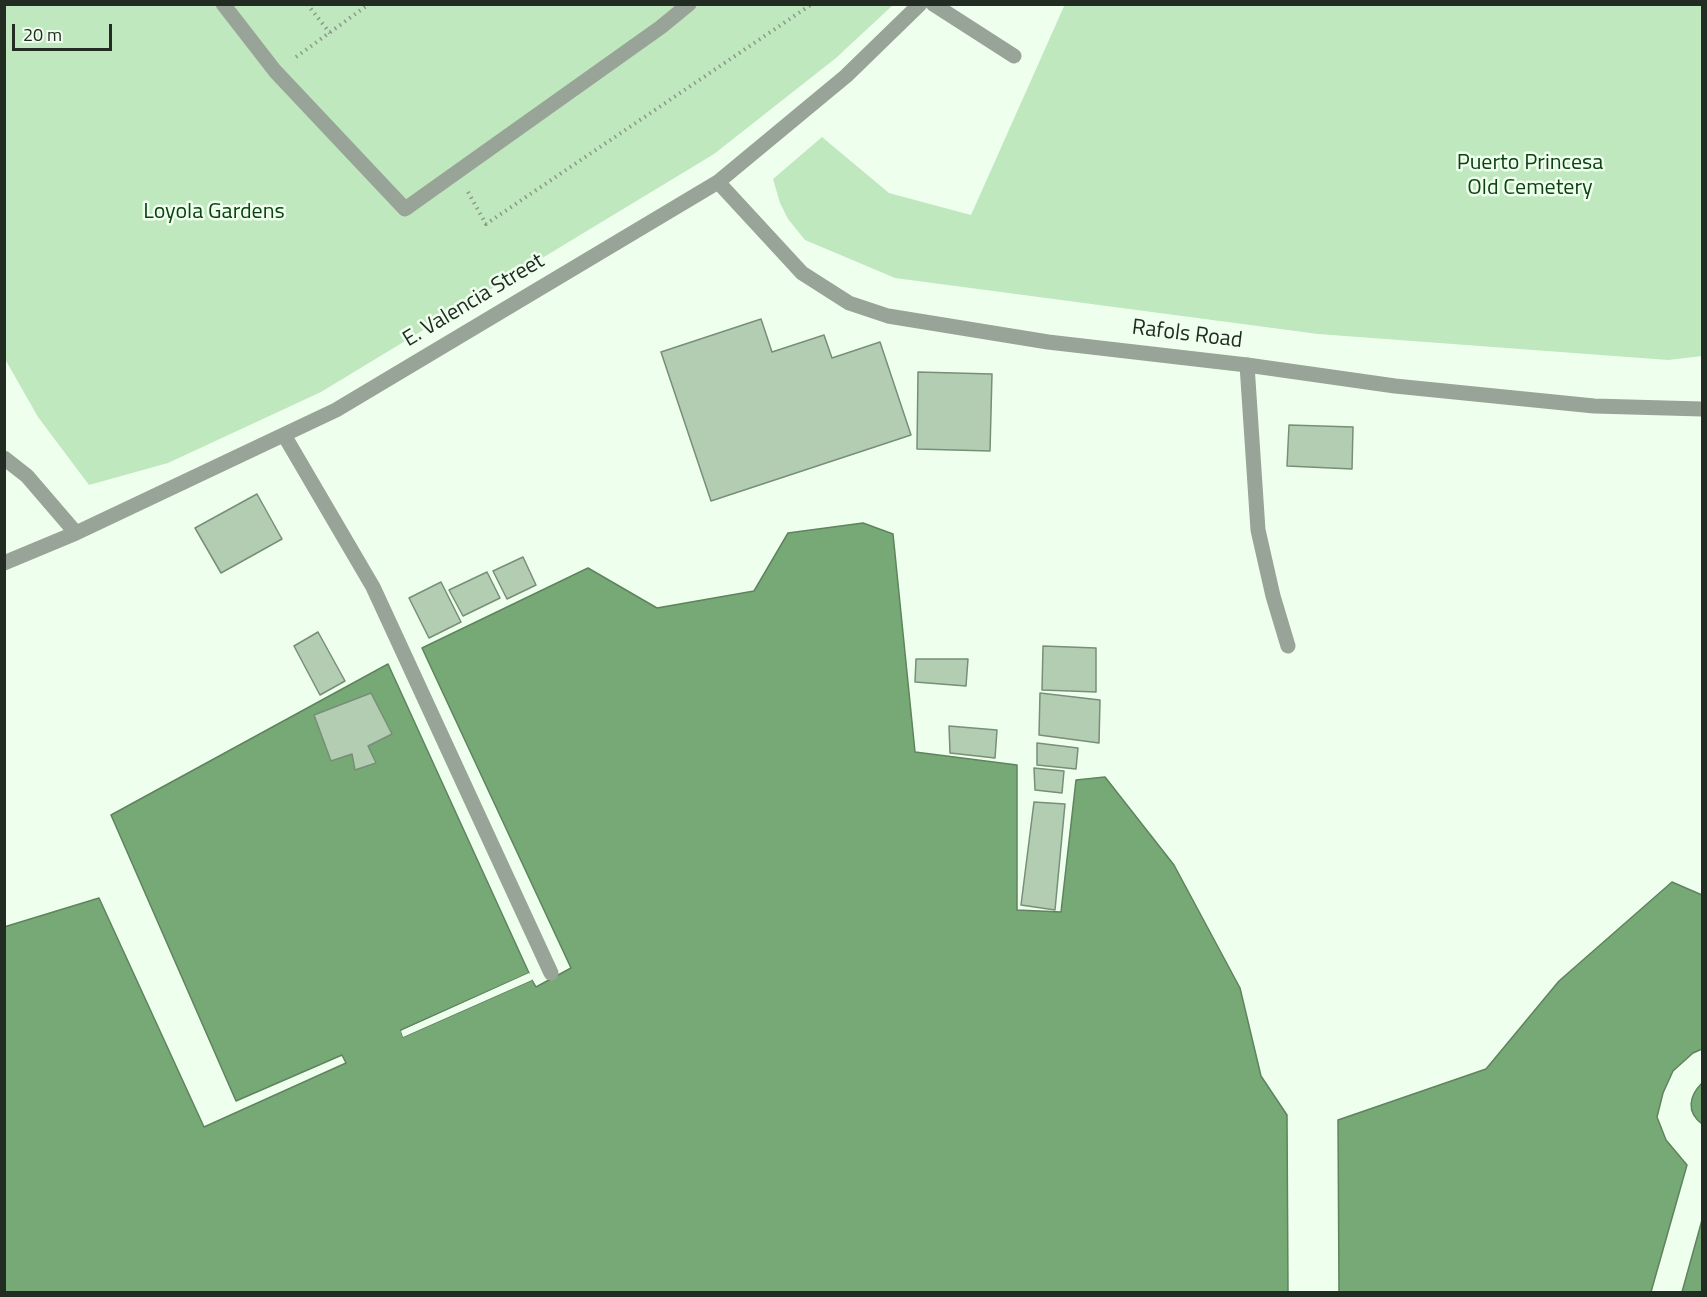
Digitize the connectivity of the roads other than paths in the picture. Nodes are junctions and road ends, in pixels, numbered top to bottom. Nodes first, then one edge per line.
1 (223, 4) edge
2 (689, 4) edge
3 (920, 4) edge
4 (933, 4) edge
5 (1014, 56) dead end
6 (717, 182) junction
7 (1247, 365) junction
8 (1702, 409) edge
9 (284, 435) junction
10 (4, 458) edge
11 (76, 533) junction
12 (4, 562) edge
13 (1288, 646) dead end
14 (551, 973) dead end

1 - 2 street
3 - 6 street, E. Valencia Street
4 - 5 street
6 - 7 street, Rafols Road
6 - 9 street, E. Valencia Street
7 - 8 street, Rafols Road
7 - 13 street
9 - 11 street, E. Valencia Street
9 - 14 street
10 - 11 street
11 - 12 street, E. Valencia Street

